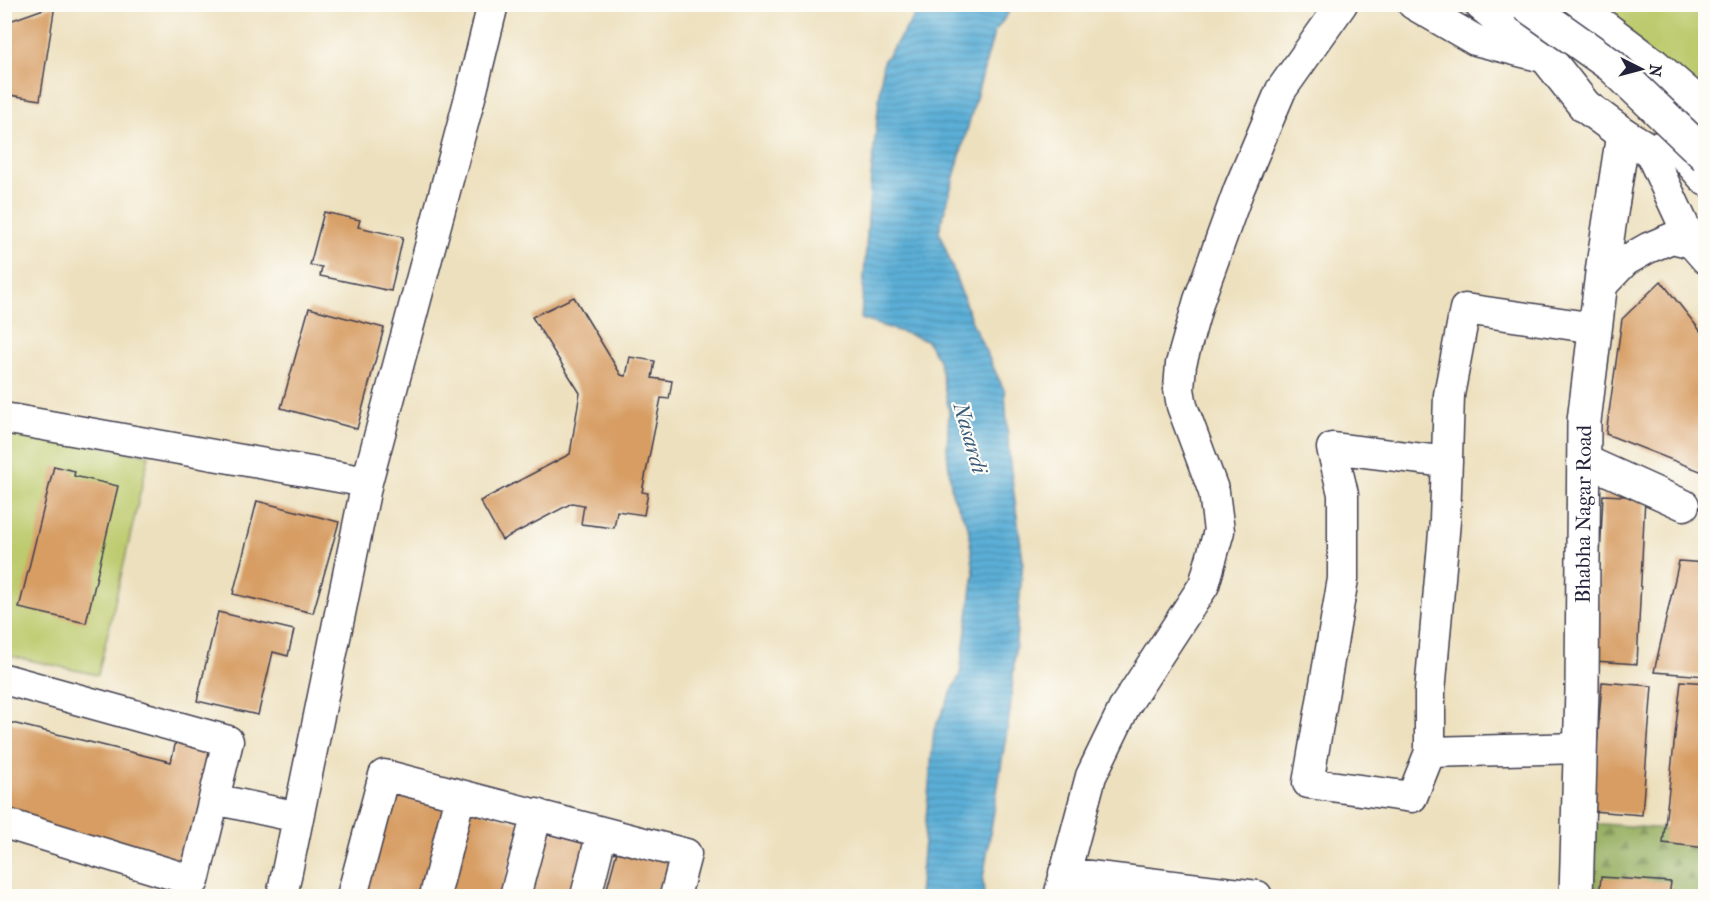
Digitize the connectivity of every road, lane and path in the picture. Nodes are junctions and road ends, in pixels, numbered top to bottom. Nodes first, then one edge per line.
1 (493, 4) edge
2 (1342, 4) edge
3 (1413, 4) edge
4 (1481, 4) edge
5 (1525, 4) edge
6 (1553, 4) edge
7 (1573, 4) edge
8 (1547, 58) junction
9 (1706, 110) edge
10 (1672, 146) edge
11 (1706, 179) edge
12 (1699, 251) edge
13 (1600, 286) junction
14 (1595, 328) junction
15 (4, 418) edge
16 (1584, 460) junction
17 (1447, 462) junction
18 (367, 482) junction
19 (1684, 505) dead end
20 (4, 679) edge
21 (1580, 748) junction
22 (1430, 752) junction
23 (460, 795) junction
24 (214, 799) junction
25 (537, 814) junction
26 (298, 817) junction
27 (4, 823) edge
28 (602, 832) junction
29 (1061, 885) edge
30 (282, 897) edge
31 (352, 897) edge
32 (435, 897) edge
33 (515, 897) edge
34 (586, 897) edge
35 (675, 897) edge
36 (1257, 897) edge
37 (1576, 897) edge

1 - 18 street
2 - 29 street
3 - 8 street
4 - 8 main road
5 - 10 main road, bridge
6 - 8 main road
7 - 9 main road
8 - 10 main road
10 - 11 main road
10 - 12 street
10 - 13 main road, Bhabha Nagar Road
12 - 13 street
13 - 14 main road, Bhabha Nagar Road
14 - 16 main road, Bhabha Nagar Road
14 - 17 street
15 - 18 street
16 - 19 street
16 - 21 main road, Bhabha Nagar Road
17 - 22 street
17 - 22 street
18 - 26 street
20 - 24 street
21 - 22 street
21 - 37 main road, Bhabha Nagar Road
23 - 25 street
23 - 31 street
23 - 32 street
24 - 26 street
24 - 27 street
25 - 28 street
25 - 33 street
26 - 30 street
28 - 34 street
28 - 35 street
29 - 36 street

